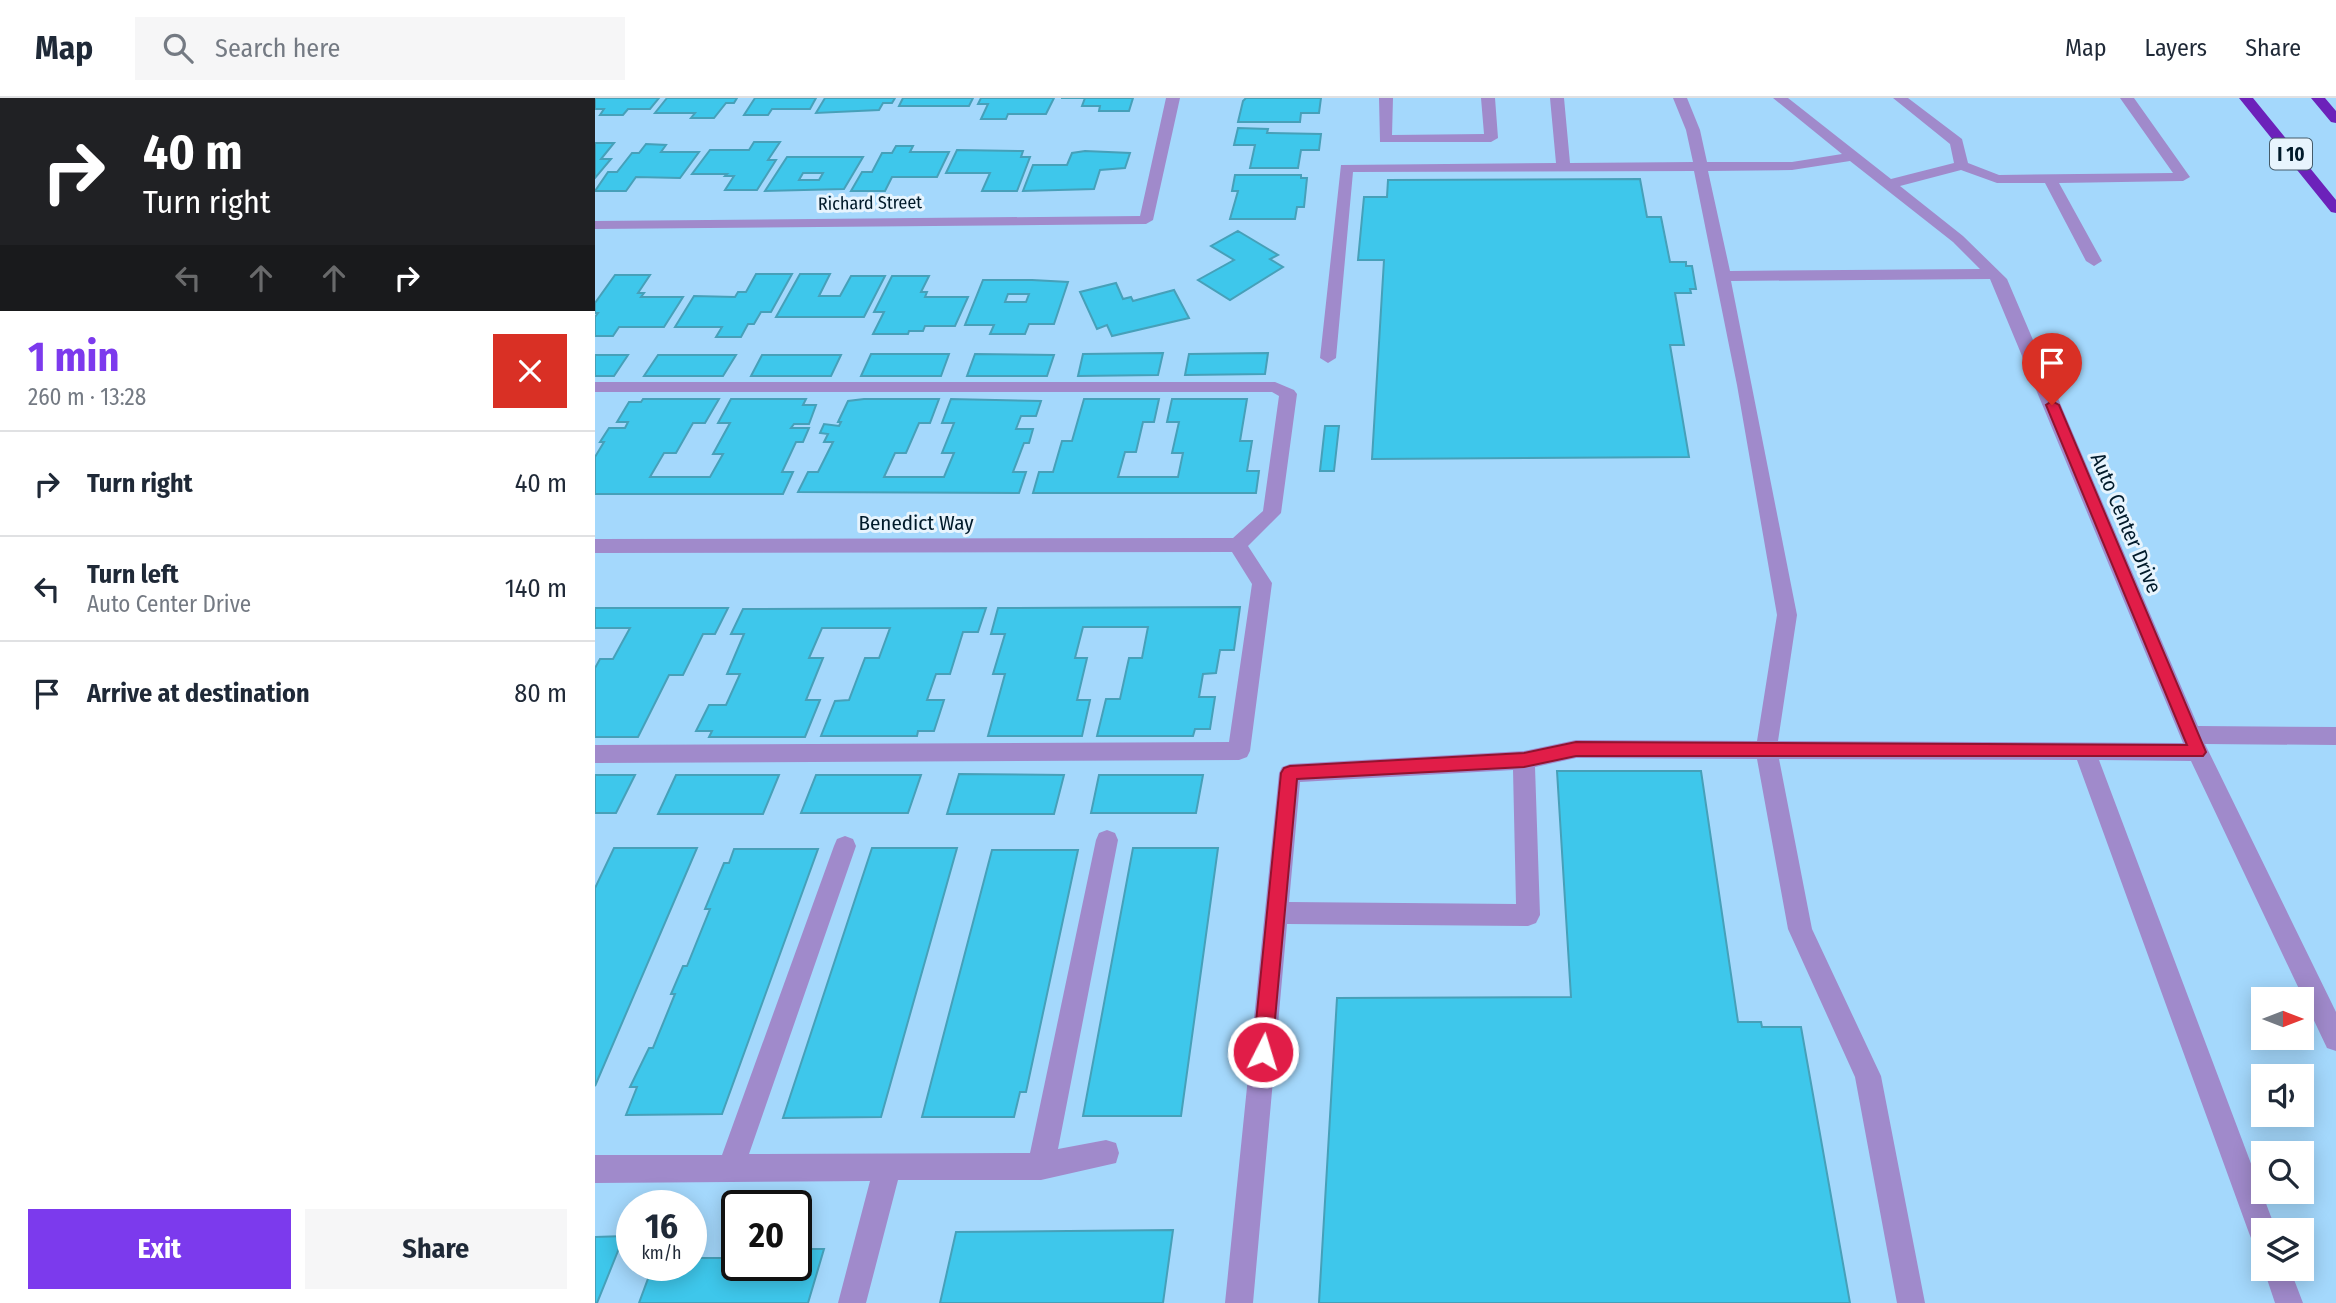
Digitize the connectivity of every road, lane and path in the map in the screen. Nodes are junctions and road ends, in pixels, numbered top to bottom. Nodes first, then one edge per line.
1 (1173, 98) edge
2 (1387, 98) edge
3 (1488, 98) edge
4 (1557, 98) edge
5 (1680, 98) edge
6 (1782, 98) edge
7 (1900, 98) edge
8 (2127, 98) edge
9 (2246, 98) edge
10 (2318, 98) edge
11 (1927, 104) dead end
12 (2336, 119) edge
13 (1934, 124) junction
14 (1853, 156) junction
15 (1962, 165) junction
16 (1563, 167) junction
17 (1699, 167) junction
18 (2050, 179) junction
19 (1889, 184) junction
20 (2336, 209) edge
21 (595, 225) edge
22 (2094, 261) dead end
23 (1993, 274) junction
24 (1722, 276) junction
25 (1328, 358) dead end
26 (595, 387) edge
27 (1237, 545) junction
28 (595, 546) edge
29 (2336, 736) edge
30 (2194, 743) junction
31 (1766, 750) junction
32 (2085, 752) junction
33 (595, 754) edge
34 (1524, 760) junction
35 (1107, 840) dead end
36 (845, 846) dead end
37 (1276, 913) junction
38 (2336, 1039) edge
39 (1106, 1153) dead end
40 (1041, 1166) junction
41 (595, 1169) edge
42 (887, 1169) junction
43 (730, 1170) junction
44 (2257, 1218) edge
45 (2281, 1281) edge
46 (852, 1303) edge
47 (1239, 1303) edge
48 (1911, 1303) edge
49 (2289, 1303) edge

1 - 21 street, Richard Street
2 - 3 street
4 - 16 street
5 - 17 street
6 - 14 street, Auto Center Drive
7 - 13 street
8 - 18 street
9 - 20 highway, I 10
10 - 12 highway
11 - 13 street
13 - 15 street
14 - 17 street
14 - 19 street, Auto Center Drive
15 - 18 street
15 - 19 street
16 - 17 street
16 - 25 street
17 - 24 street
18 - 22 street
19 - 23 street, Auto Center Drive
23 - 24 street
23 - 30 street, Auto Center Drive
24 - 31 street
26 - 27 street
27 - 28 street, Benedict Way
27 - 33 street
29 - 30 street
30 - 32 street
30 - 38 street, Auto Center Drive
31 - 32 street
31 - 34 street
31 - 48 street
32 - 44 street
34 - 37 street
34 - 37 street
35 - 40 street
36 - 43 street
37 - 47 street
39 - 40 street
40 - 42 street
41 - 43 street
42 - 43 street
42 - 46 street
45 - 49 street

